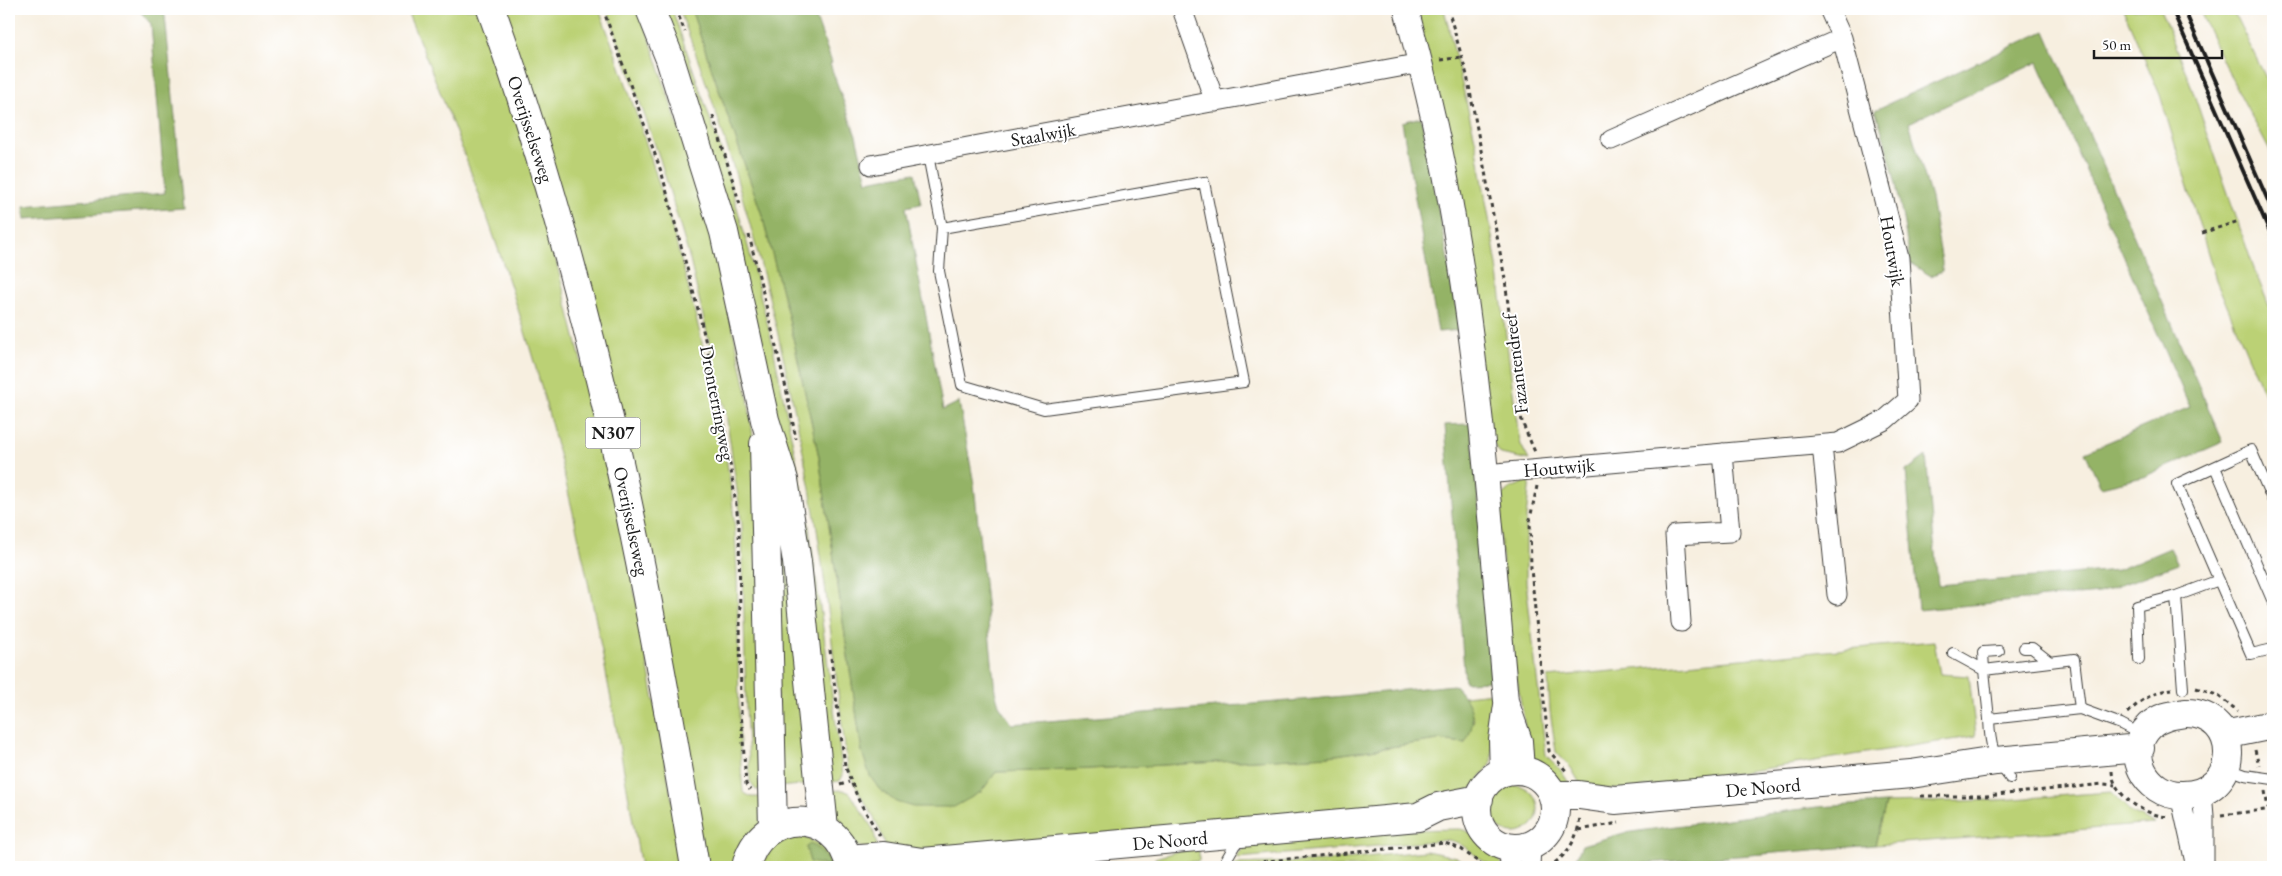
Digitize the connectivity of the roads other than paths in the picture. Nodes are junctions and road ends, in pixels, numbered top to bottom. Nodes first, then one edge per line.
1 (491, 9) edge
2 (650, 9) edge
3 (1182, 9) edge
4 (1406, 9) edge
5 (1829, 9) edge
6 (1842, 38) junction
7 (1421, 63) junction
8 (1215, 102) junction
9 (1611, 140) dead end
10 (928, 155) junction
11 (871, 165) dead end
12 (942, 228) junction
13 (765, 420) junction
14 (1822, 445) junction
15 (1723, 453) junction
16 (2215, 467) junction
17 (1485, 474) junction
18 (2273, 501) edge
19 (2219, 580) junction
20 (1836, 595) dead end
21 (2176, 596) junction
22 (2273, 602) edge
23 (1681, 622) dead end
24 (2024, 648) dead end
25 (2273, 649) edge
26 (1999, 650) dead end
27 (1953, 653) dead end
28 (2139, 659) dead end
29 (2050, 662) junction
30 (1984, 670) junction
31 (2183, 689) dead end
32 (2080, 709) junction
33 (1989, 718) junction
34 (2273, 725) edge
35 (2273, 744) edge
36 (2141, 750) junction
37 (2226, 754) junction
38 (2003, 769) junction
39 (1512, 772) junction
40 (2273, 779) edge
41 (2191, 793) junction
42 (1569, 809) junction
43 (1479, 810) junction
44 (773, 828) junction
45 (824, 828) junction
46 (1242, 833) junction
47 (1520, 857) edge
48 (1049, 859) edge
49 (904, 862) edge
50 (849, 863) edge
51 (1223, 866) edge
52 (696, 867) edge
53 (746, 867) edge
54 (2196, 867) edge
55 (2204, 867) edge

1 - 52 main road, Overijsselseweg / N307
2 - 13 main road, Dronterringweg
3 - 8 street
4 - 7 street
5 - 6 street, Houtwijk
6 - 9 street
6 - 14 street, Houtwijk
7 - 8 street, Staalwijk
7 - 17 street
8 - 10 street, Staalwijk
10 - 11 street, Staalwijk
10 - 12 lane
12 - 12 lane
13 - 44 main road, Dronterringweg
13 - 45 main road, Dronterringweg
14 - 15 street, Houtwijk
14 - 20 street
15 - 17 street, Houtwijk
15 - 23 street
16 - 18 lane
16 - 19 lane
16 - 22 lane
17 - 39 street
19 - 21 lane
19 - 25 lane
21 - 28 lane
21 - 31 lane
24 - 29 lane
26 - 30 lane
27 - 30 lane
29 - 30 lane
29 - 32 lane
30 - 33 lane
32 - 33 lane
32 - 36 lane
33 - 38 lane
34 - 37 main road
35 - 37 main road
36 - 37 main road
36 - 38 main road, De Noord
36 - 41 main road
37 - 40 lane
37 - 41 main road
38 - 42 main road, De Noord
39 - 42 main road
39 - 43 main road
41 - 54 street
41 - 55 street
42 - 47 main road
43 - 46 main road, De Noord
43 - 47 main road
44 - 45 main road
44 - 53 main road
45 - 50 main road
46 - 48 main road, De Noord
46 - 51 lane
48 - 49 main road, De Noord
49 - 50 main road, De Noord

